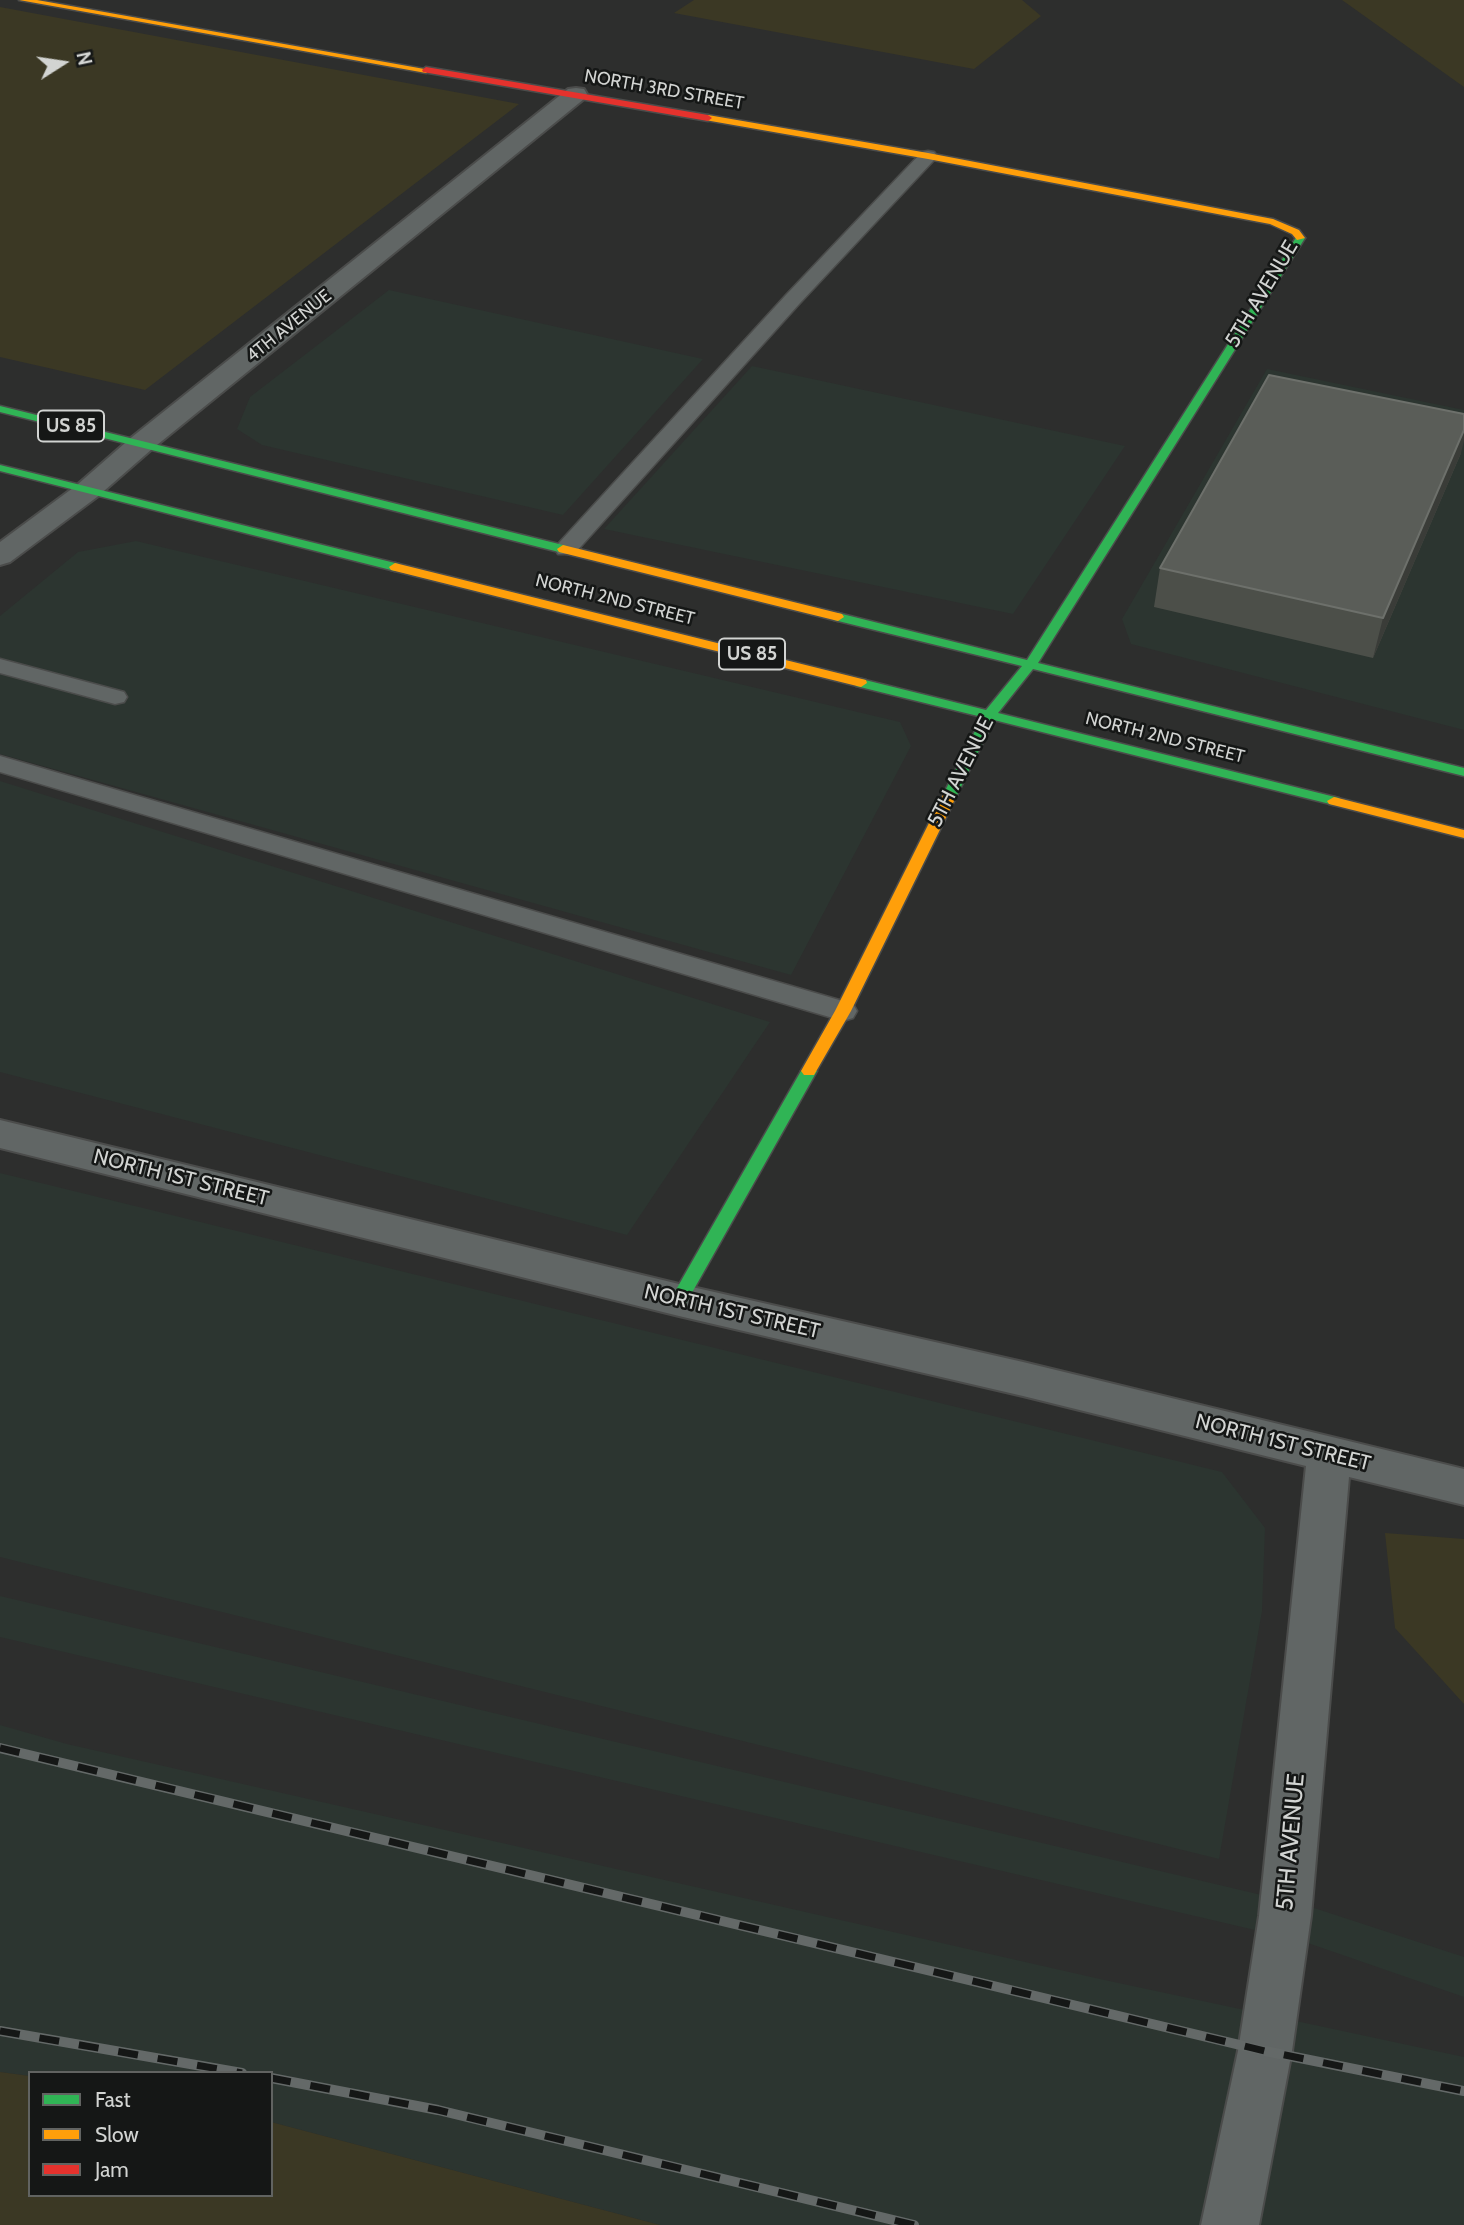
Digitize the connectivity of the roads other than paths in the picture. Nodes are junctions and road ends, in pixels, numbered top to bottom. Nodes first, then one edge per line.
1 (23, 0) edge
2 (576, 94) junction
3 (928, 156) junction
4 (1296, 232) joint
5 (0, 410) edge
6 (142, 443) junction
7 (0, 468) edge
8 (87, 491) junction
9 (566, 549) junction
10 (0, 556) edge
11 (1030, 665) junction
12 (0, 666) edge
13 (115, 697) dead end
14 (990, 714) junction
15 (0, 764) edge
16 (1464, 772) edge
17 (1464, 834) edge
18 (843, 1011) junction
19 (0, 1133) edge
20 (679, 1300) junction
21 (1328, 1455) junction
22 (1464, 1487) edge
23 (1230, 2225) edge

1 - 2 main road, NORTH 3RD STREET
2 - 3 main road, NORTH 3RD STREET
2 - 6 street, 4TH AVENUE
3 - 4 main road, NORTH 3RD STREET
3 - 9 lane
4 - 11 main road, 5TH AVENUE
5 - 6 main road, NORTH 2ND STREET / US 85
6 - 8 street, 4TH AVENUE
6 - 9 main road, NORTH 2ND STREET / US 85
7 - 8 main road, NORTH 2ND STREET / US 85
8 - 10 street, 4TH AVENUE
8 - 14 main road, NORTH 2ND STREET / US 85
9 - 11 main road, NORTH 2ND STREET / US 85
11 - 14 main road, 5TH AVENUE
11 - 16 main road, NORTH 2ND STREET / US 85
12 - 13 lane
14 - 17 main road, NORTH 2ND STREET / US 85
14 - 18 main road, 5TH AVENUE
15 - 18 lane
18 - 20 main road, 5TH AVENUE
19 - 20 street, NORTH 1ST STREET
20 - 21 street, NORTH 1ST STREET
21 - 22 street, NORTH 1ST STREET
21 - 23 street, 5TH AVENUE

